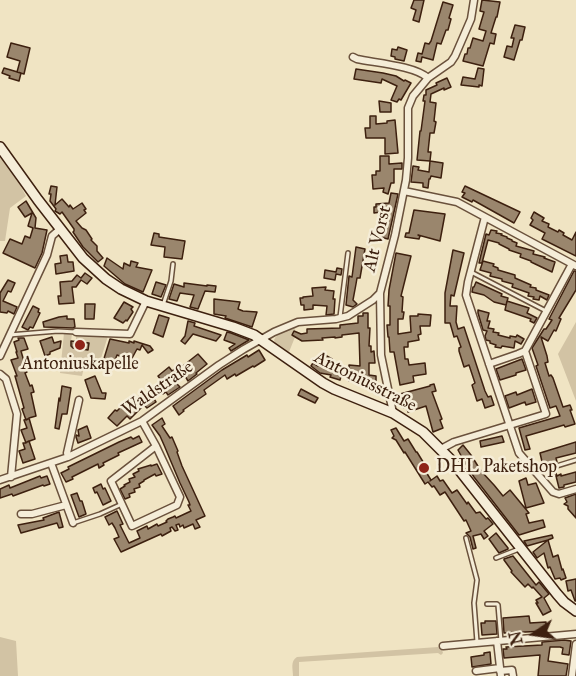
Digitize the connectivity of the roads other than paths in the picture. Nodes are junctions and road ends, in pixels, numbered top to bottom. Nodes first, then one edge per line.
1 (474, 0) edge
2 (353, 57) dead end
3 (428, 78) junction
4 (0, 147) edge
5 (404, 191) junction
6 (485, 217) junction
7 (60, 229) junction
8 (348, 253) dead end
9 (173, 264) dead end
10 (574, 265) edge
11 (470, 272) junction
12 (380, 293) junction
13 (146, 301) junction
14 (163, 306) junction
15 (546, 311) junction
16 (340, 318) junction
17 (76, 332) joint
18 (9, 335) junction
19 (261, 340) junction
20 (525, 351) junction
21 (0, 356) edge
22 (489, 364) junction
23 (0, 374) edge
24 (79, 399) dead end
25 (393, 413) junction
26 (142, 422) junction
27 (508, 426) junction
28 (156, 446) junction
29 (441, 448) junction
30 (68, 457) junction
31 (576, 460) edge
32 (51, 463) junction
33 (536, 472) junction
34 (11, 477) junction
35 (0, 480) edge
36 (576, 489) edge
37 (122, 504) junction
38 (66, 505) junction
39 (21, 514) dead end
40 (73, 523) joint
41 (466, 538) dead end
42 (521, 549) junction
43 (496, 558) dead end
44 (486, 604) dead end
45 (576, 611) edge
46 (576, 634) edge
47 (499, 641) junction
48 (477, 643) junction
49 (576, 644) edge
50 (443, 646) dead end
51 (476, 671) dead end
52 (500, 672) edge
53 (574, 672) edge
54 (513, 676) edge

1 - 3 street, Alt Vorst
2 - 3 street
3 - 5 street, Alt Vorst
4 - 7 street, Antoniusstraße
5 - 6 street
5 - 12 street, Alt Vorst
6 - 10 street
6 - 11 street
7 - 13 street, Antoniusstraße
7 - 18 street
8 - 16 lane
9 - 14 lane
10 - 15 street
11 - 15 lane
11 - 22 street
12 - 16 street
12 - 25 street, Alt Vorst
13 - 14 street, Antoniusstraße
13 - 17 street
14 - 19 street, Antoniusstraße
15 - 20 street
16 - 19 street, Waldstraße
17 - 18 lane
18 - 21 street
19 - 25 street, Antoniusstraße
19 - 26 street, Waldstraße
20 - 22 street
20 - 27 street
22 - 27 street
23 - 34 street
24 - 30 street
25 - 29 street, Antoniusstraße
26 - 28 street
26 - 30 street, Waldstraße
27 - 29 street
27 - 33 street
28 - 37 street
28 - 37 street
29 - 42 street, Antoniusstraße
30 - 32 street, Waldstraße
31 - 33 lane
32 - 34 street, Waldstraße
32 - 38 street
33 - 36 street
34 - 35 street, Waldstraße
37 - 40 lane
38 - 39 street
38 - 40 street
41 - 48 lane
42 - 43 lane
42 - 45 street, Antoniusstraße
44 - 47 lane
46 - 47 street
47 - 48 street
47 - 52 street
48 - 50 street
49 - 53 street
51 - 52 street
52 - 54 street

